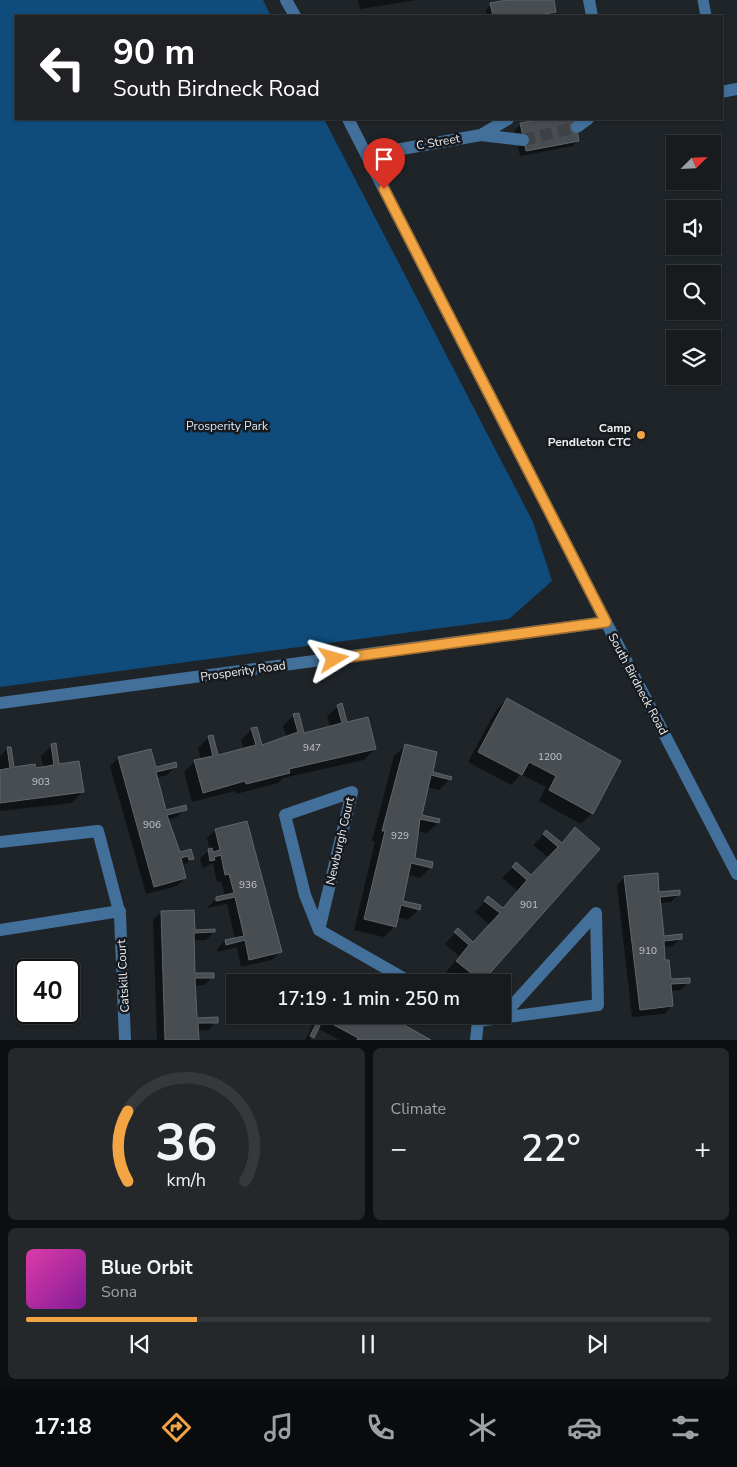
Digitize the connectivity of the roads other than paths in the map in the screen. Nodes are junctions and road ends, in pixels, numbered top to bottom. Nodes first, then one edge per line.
1 (286, 0) edge
2 (589, 0) edge
3 (703, 0) edge
4 (294, 15) edge
5 (592, 15) edge
6 (706, 15) edge
7 (737, 89) edge
8 (723, 92) edge
9 (348, 120) edge
10 (506, 120) edge
11 (587, 120) edge
12 (577, 127) tunnel mouth
13 (481, 134) junction
14 (523, 140) tunnel mouth
15 (366, 155) junction
16 (606, 622) junction
17 (0, 704) edge
18 (0, 842) edge
19 (737, 874) edge
20 (120, 912) junction
21 (0, 930) edge
22 (319, 930) junction
23 (396, 974) edge
24 (501, 1018) joint
25 (474, 1024) edge
26 (125, 1040) edge
27 (476, 1040) edge

1 - 4 street
2 - 5 street
3 - 6 lane
7 - 8 street
9 - 15 street, South Birdneck Road
10 - 13 street, C Street
11 - 12 street
13 - 14 street, C Street
13 - 15 street, C Street
15 - 16 street, South Birdneck Road
16 - 17 street, Prosperity Road
16 - 19 street, South Birdneck Road
18 - 20 street, Catskill Court
20 - 21 street
20 - 26 street, Catskill Court
22 - 22 street, Newburgh Court
22 - 23 street
24 - 24 street
25 - 27 street

